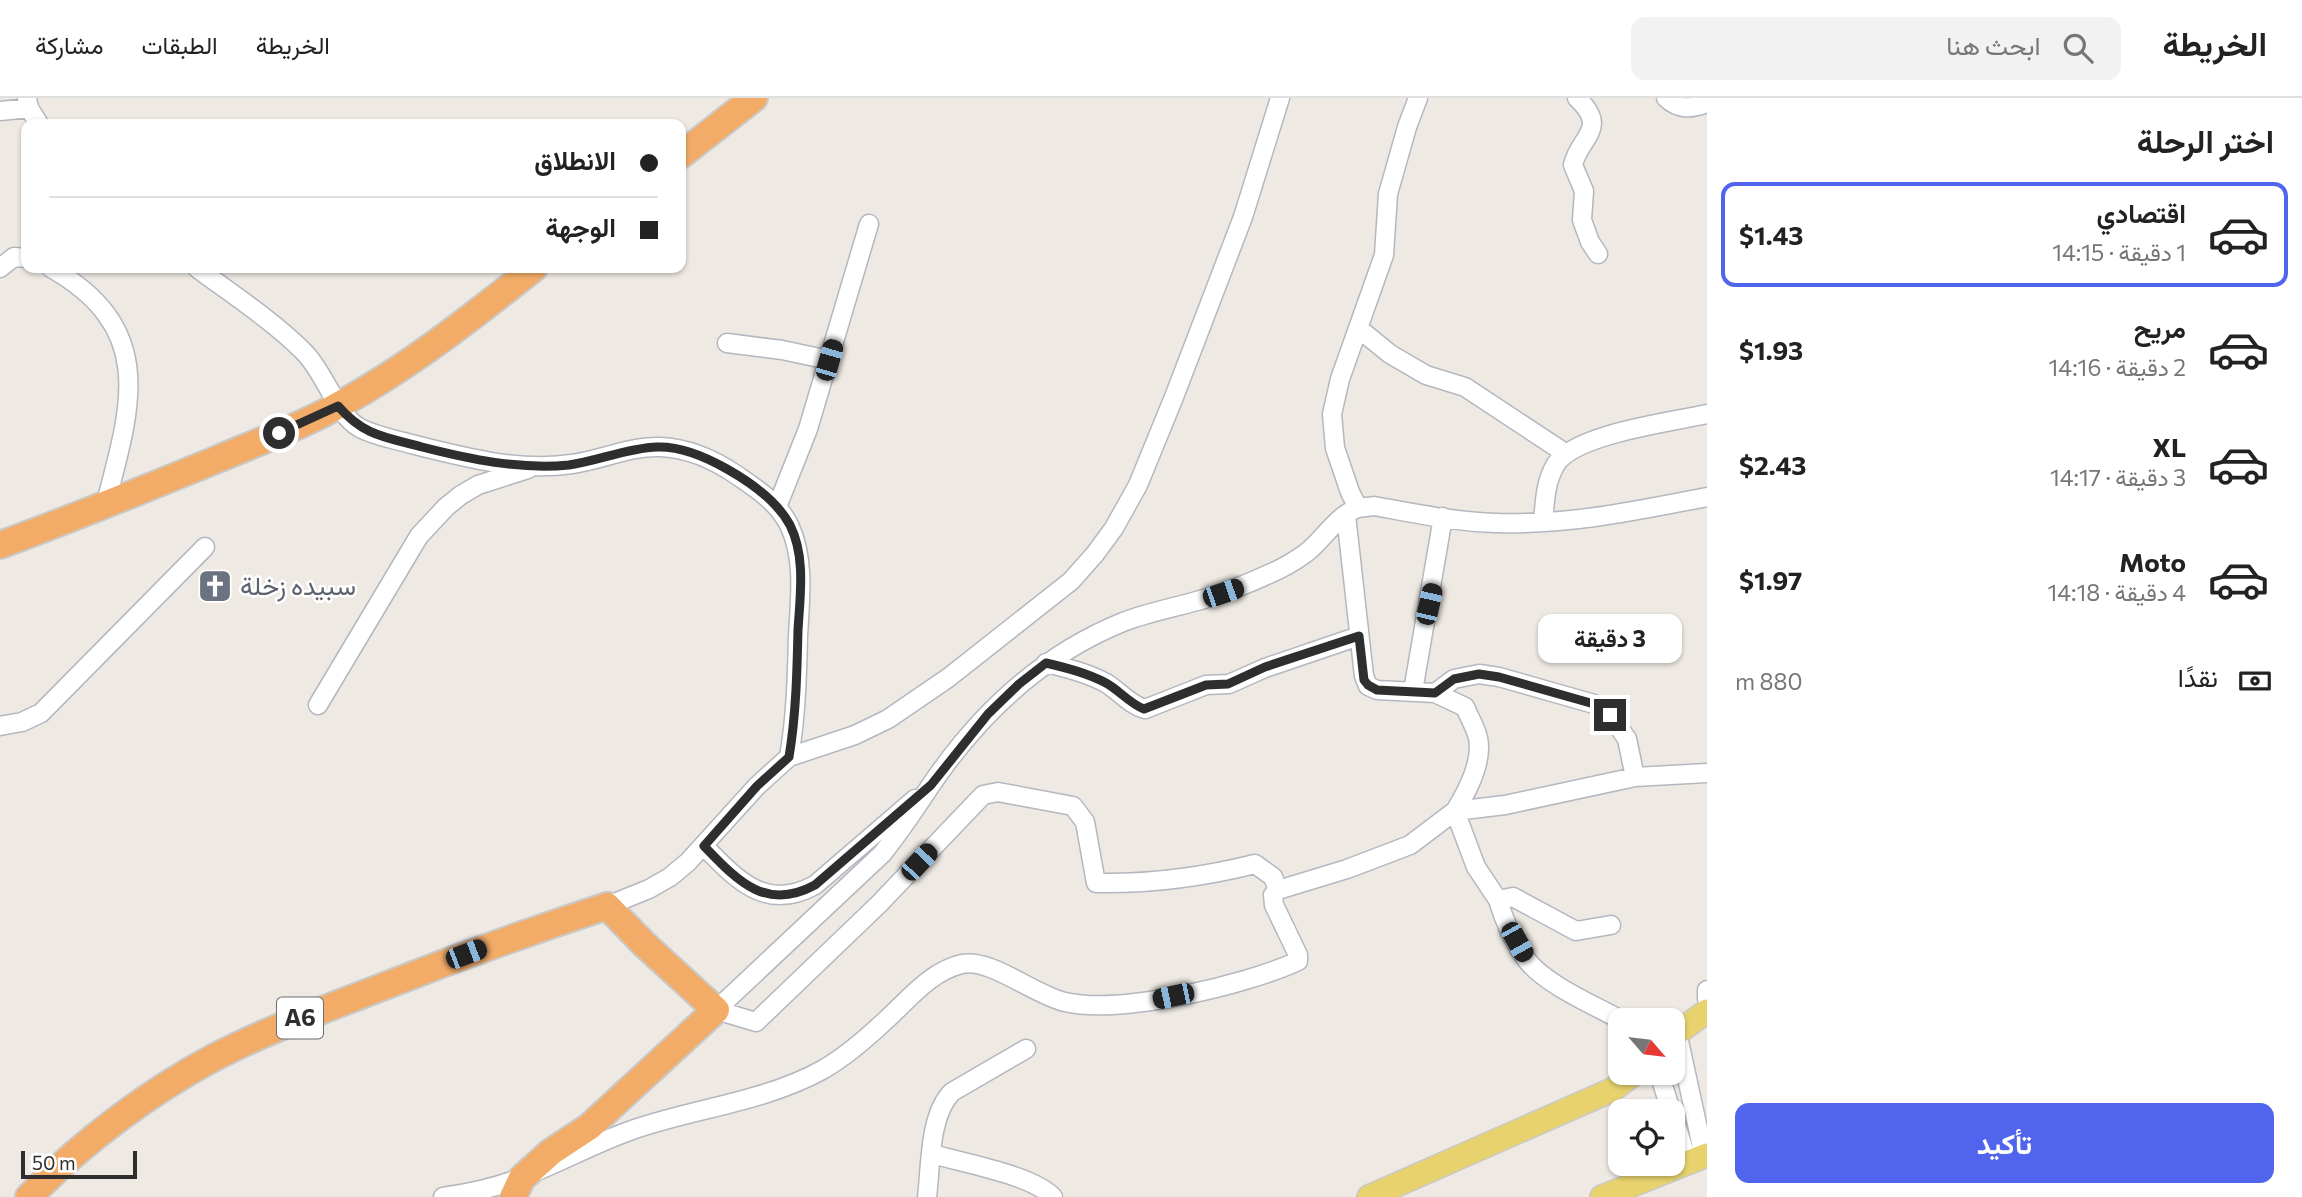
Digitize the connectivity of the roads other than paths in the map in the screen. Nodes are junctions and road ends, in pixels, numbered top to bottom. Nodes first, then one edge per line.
1 (754, 98) edge
2 (1280, 98) edge
3 (1418, 98) edge
4 (1577, 98) edge
5 (1665, 98) edge
6 (28, 103) edge
7 (1707, 103) edge
8 (0, 111) edge
9 (36, 119) edge
10 (686, 151) edge
11 (869, 224) dead end
12 (1598, 254) dead end
13 (21, 257) edge
14 (0, 268) edge
15 (58, 273) edge
16 (204, 273) edge
17 (527, 273) edge
18 (1358, 328) junction
19 (727, 342) dead end
20 (829, 360) junction
21 (338, 406) junction
22 (1707, 414) edge
23 (1564, 453) junction
24 (531, 467) junction
25 (1707, 497) edge
26 (105, 506) junction
27 (777, 507) junction
28 (1352, 512) junction
29 (1443, 517) junction
30 (1543, 522) junction
31 (0, 545) edge
32 (205, 547) dead end
33 (1359, 636) junction
34 (1046, 663) junction
35 (1412, 691) junction
36 (1435, 693) junction
37 (318, 705) dead end
38 (0, 726) edge
39 (789, 757) junction
40 (1707, 773) edge
41 (1635, 777) junction
42 (931, 785) junction
43 (1455, 811) junction
44 (704, 846) junction
45 (1278, 890) junction
46 (1498, 900) junction
47 (607, 906) junction
48 (1611, 925) dead end
49 (1707, 990) edge
50 (1707, 999) edge
51 (716, 1010) junction
52 (1707, 1011) edge
53 (1608, 1013) edge
54 (1685, 1027) edge
55 (1026, 1049) dead end
56 (1685, 1084) edge
57 (1619, 1085) edge
58 (1685, 1134) edge
59 (932, 1154) junction
60 (1700, 1158) edge
61 (518, 1187) edge
62 (29, 1197) edge
63 (443, 1197) edge
64 (927, 1197) edge
65 (1054, 1197) edge
66 (1369, 1197) edge
67 (1602, 1197) edge

1 - 10 highway
2 - 39 street
3 - 18 street
4 - 12 street
5 - 7 street
6 - 8 street
6 - 9 street
11 - 20 street
13 - 14 street
15 - 26 street
16 - 21 street
17 - 21 highway
18 - 23 street
18 - 28 street
19 - 20 street
20 - 27 street
21 - 24 street
21 - 26 highway
22 - 23 street
23 - 30 street
24 - 27 street
24 - 37 street
25 - 30 street
26 - 31 highway
27 - 39 street
28 - 29 street
28 - 33 street
28 - 34 street
29 - 30 street
29 - 35 street
32 - 38 street
33 - 34 street
33 - 35 street
34 - 42 street
35 - 36 street
36 - 41 street
36 - 43 street
39 - 44 street
40 - 41 street
41 - 43 street
42 - 44 street
42 - 51 street
43 - 45 street
43 - 46 street
44 - 47 street
45 - 51 street
45 - 61 street
46 - 48 street
46 - 53 street
47 - 51 highway
47 - 62 highway, A6
49 - 50 street
51 - 61 highway
52 - 54 main road
55 - 59 street
56 - 60 street
57 - 66 main road
58 - 60 street
59 - 64 street
59 - 65 street
60 - 67 main road
61 - 63 street

